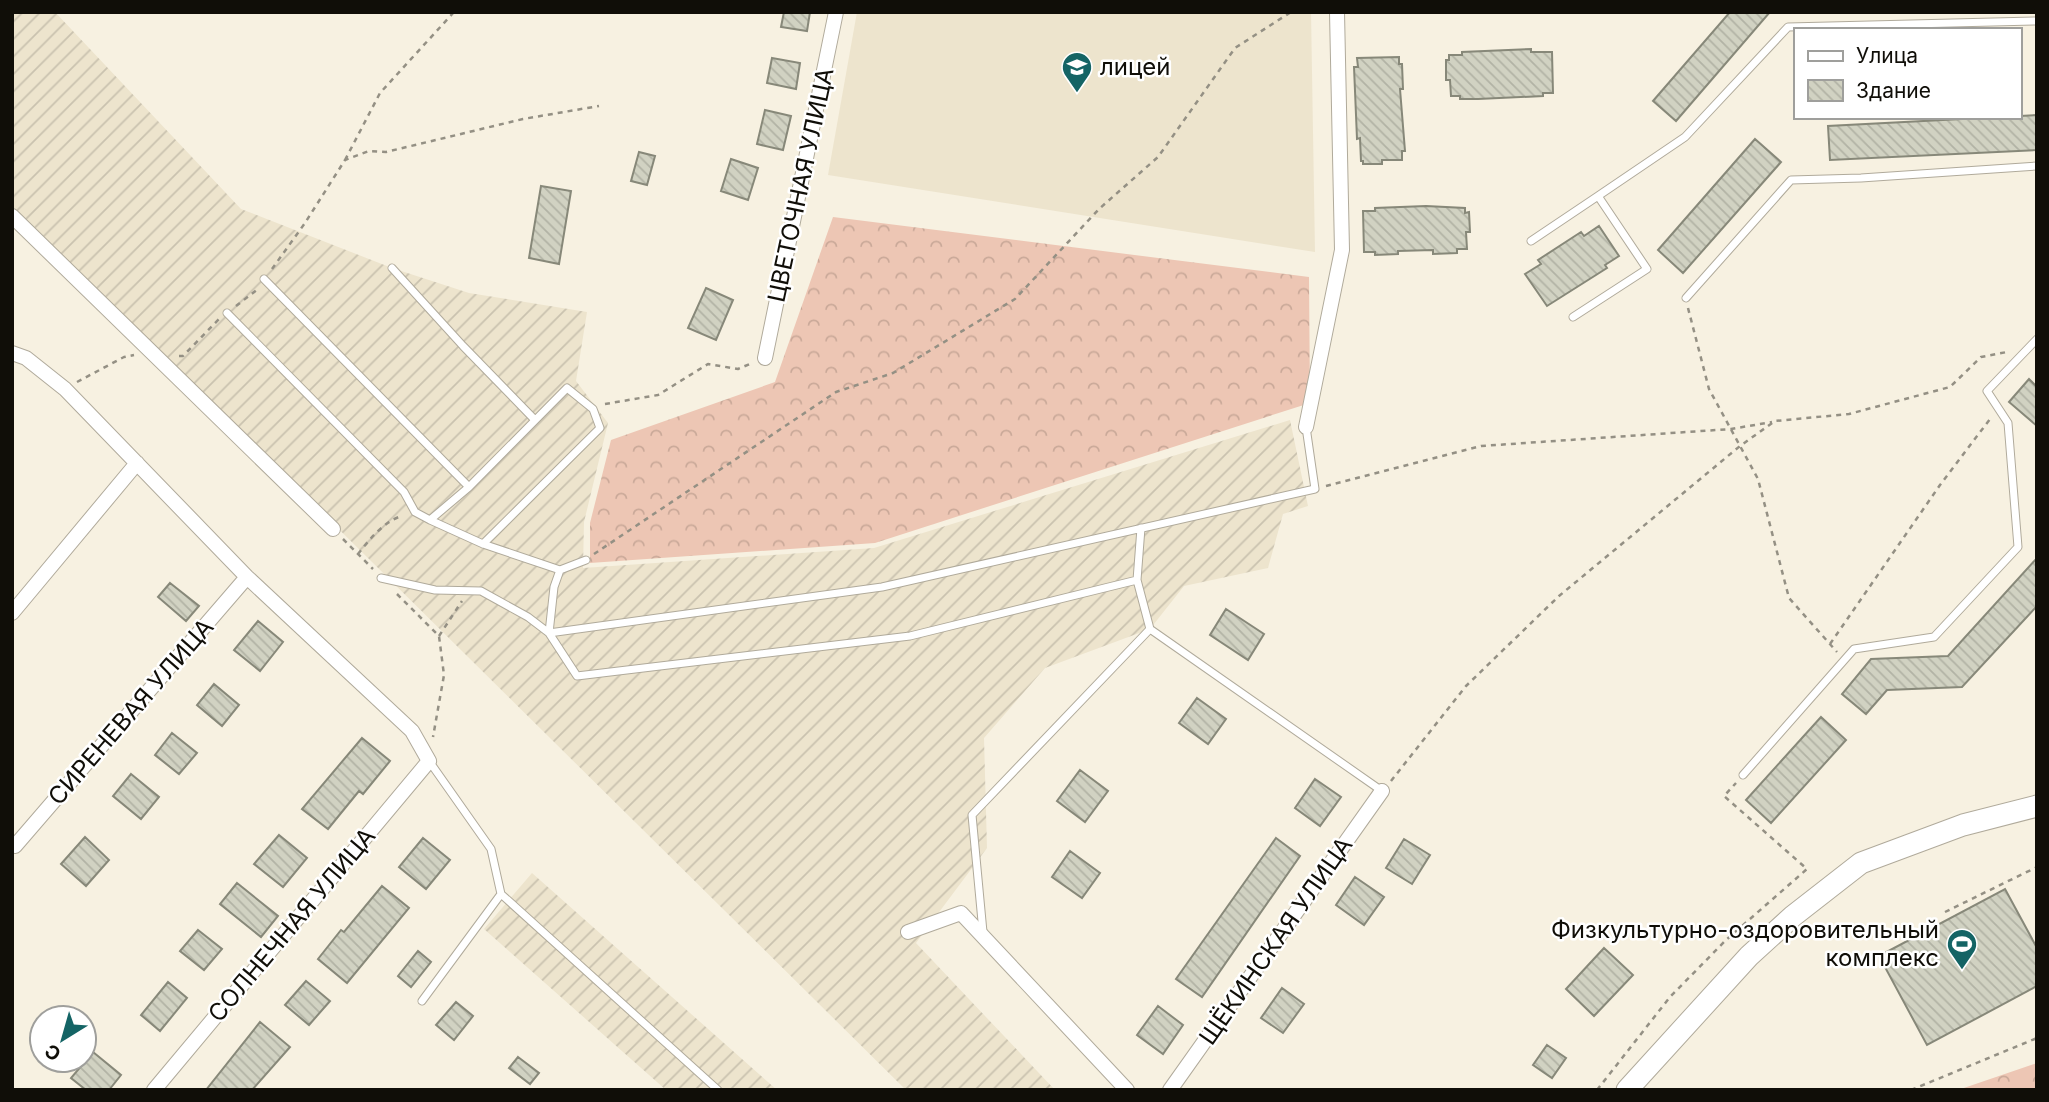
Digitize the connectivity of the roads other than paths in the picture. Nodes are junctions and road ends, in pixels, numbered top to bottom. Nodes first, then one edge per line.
1 (836, 12) edge
2 (1337, 12) edge
3 (2037, 21) edge
4 (2037, 166) edge
5 (1598, 195) junction
6 (12, 216) edge
7 (1531, 241) dead end
8 (392, 268) dead end
9 (264, 279) road end
10 (1686, 298) road end
11 (227, 313) road end
12 (1573, 317) dead end
13 (2037, 339) edge
14 (12, 353) edge
15 (765, 358) road end
16 (535, 419) junction
17 (1306, 427) joint
18 (137, 463) junction
19 (469, 487) junction
20 (430, 520) junction
21 (1141, 528) junction
22 (332, 529) road end
23 (483, 544) junction
24 (586, 560) road end
25 (560, 570) junction
26 (247, 577) junction
27 (382, 578) road end
28 (1137, 580) junction
29 (12, 613) edge
30 (1150, 629) junction
31 (549, 633) junction
32 (429, 761) junction
33 (1743, 775) road end
34 (1382, 791) joint
35 (2037, 806) edge
36 (15, 846) dead end
37 (501, 894) junction
38 (908, 932) dead end
39 (983, 936) junction
40 (422, 1001) dead end
41 (154, 1090) edge
42 (718, 1090) edge
43 (1127, 1090) edge
44 (1170, 1090) edge
45 (1627, 1090) edge

1 - 15 street, ЦВЕТОЧНАЯ УЛИЦА
2 - 17 street
3 - 5 lane
4 - 10 lane
5 - 7 lane
5 - 12 lane
6 - 22 street
8 - 16 lane
9 - 19 lane
11 - 20 lane
13 - 33 lane
14 - 18 street
16 - 19 lane
16 - 23 lane
17 - 21 lane
18 - 26 street
18 - 29 street
19 - 20 lane
20 - 23 lane
21 - 28 lane
21 - 31 lane
23 - 25 lane
24 - 25 lane
25 - 31 lane
26 - 32 street
26 - 36 street, СИРЕНЕВАЯ УЛИЦА
27 - 31 lane
28 - 30 lane
28 - 31 lane
30 - 34 lane
30 - 39 lane
32 - 37 lane
32 - 41 street, СОЛНЕЧНАЯ УЛИЦА
34 - 44 street, ЩЁКИНСКАЯ УЛИЦА
35 - 45 main road
37 - 40 lane
37 - 42 lane
38 - 39 street
39 - 43 street

